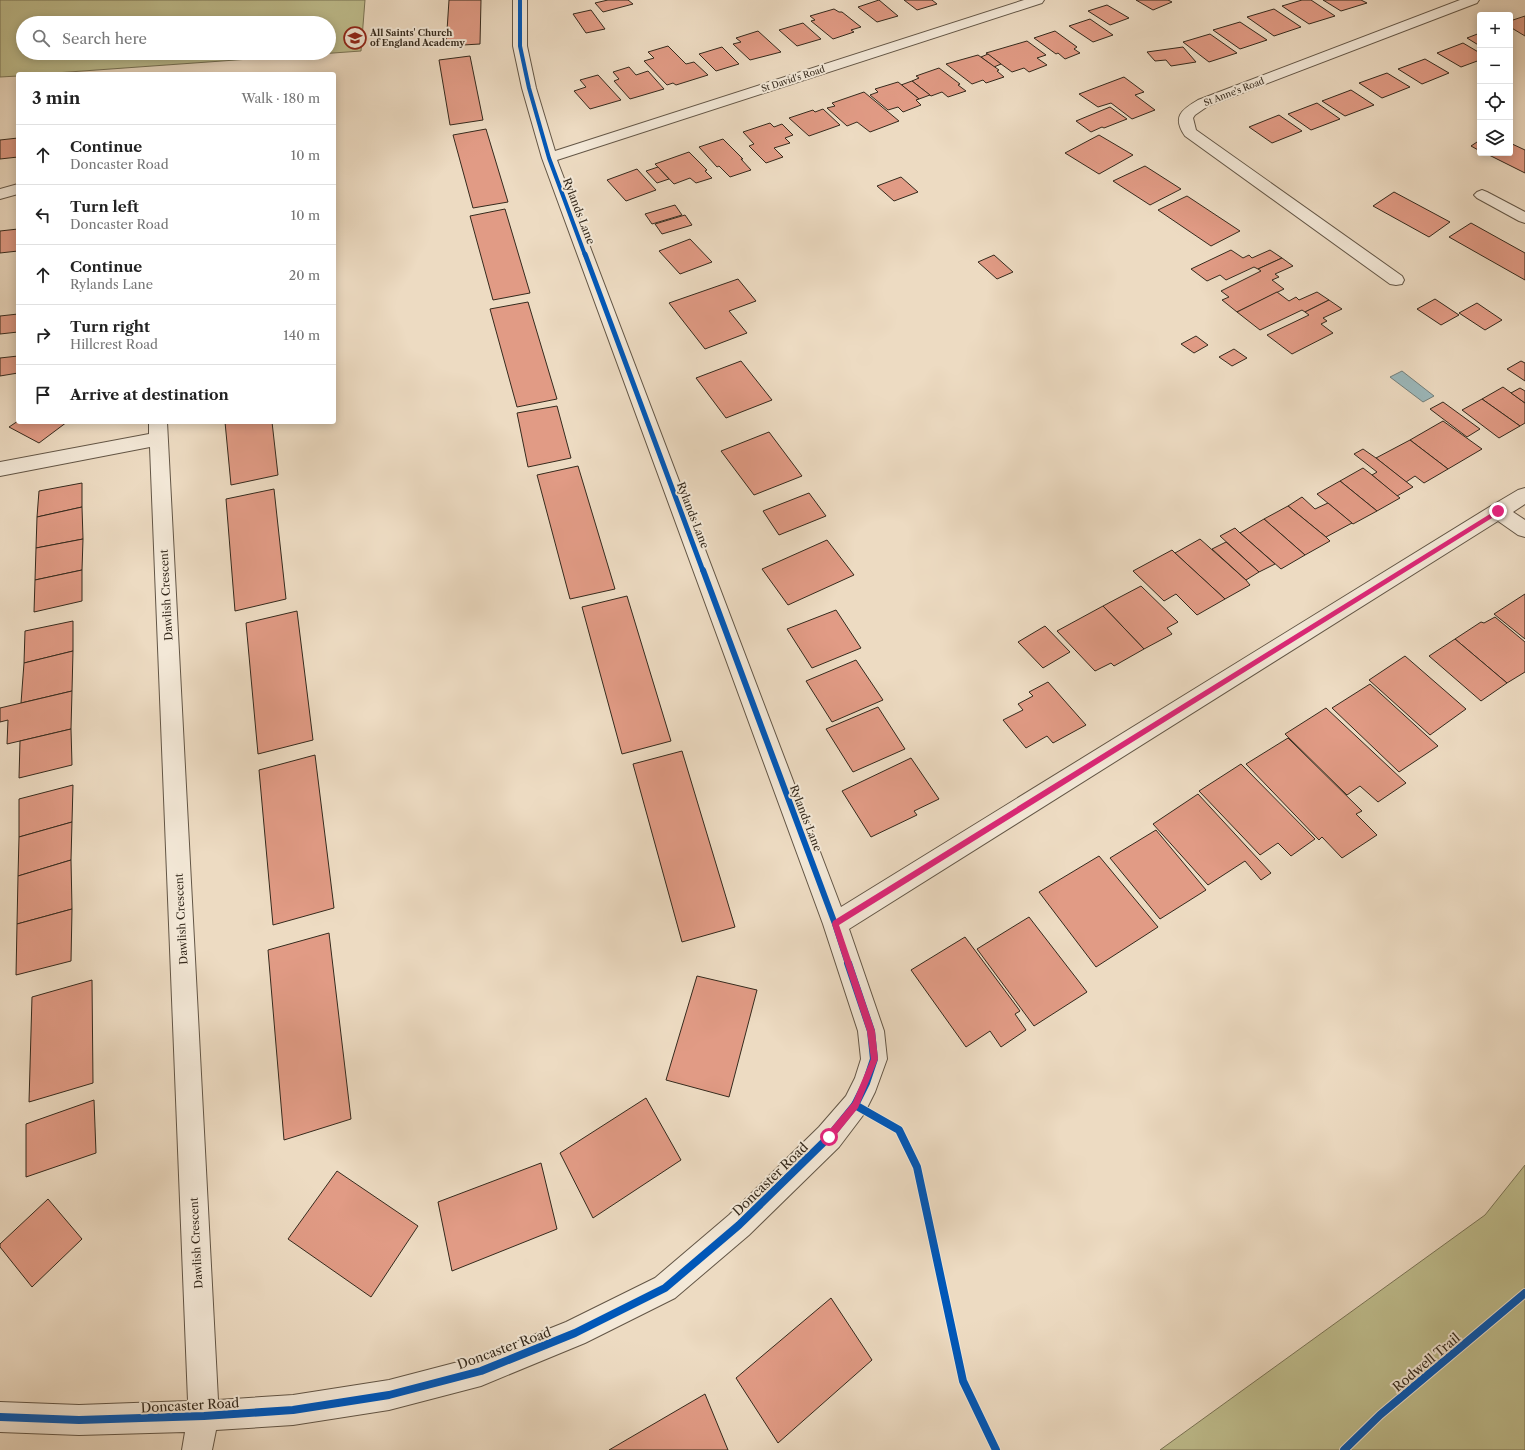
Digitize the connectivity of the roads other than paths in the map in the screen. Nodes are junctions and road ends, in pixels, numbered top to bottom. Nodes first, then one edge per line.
1 (520, 0) edge
2 (1037, 0) edge
3 (1472, 0) edge
4 (548, 158) junction
5 (16, 189) edge
6 (0, 194) edge
7 (1482, 195) dead end
8 (1525, 218) edge
9 (1396, 280) dead end
10 (158, 430) edge
11 (0, 469) edge
12 (1525, 495) edge
13 (1498, 511) junction
14 (1525, 530) edge
15 (835, 924) junction
16 (871, 1031) joint
17 (204, 1416) junction
18 (0, 1417) edge
19 (197, 1450) edge

1 - 4 street, Rylands Lane
2 - 4 street, St David's Road
3 - 9 street, St Anne's Road
4 - 15 street, Rylands Lane
5 - 6 street
7 - 8 street
10 - 11 street
10 - 17 street, Dawlish Crescent
12 - 13 street
13 - 14 street
13 - 15 street
15 - 16 street, Rylands Lane
16 - 17 street, Doncaster Road
17 - 18 street, Doncaster Road
17 - 19 street, Dawlish Crescent

